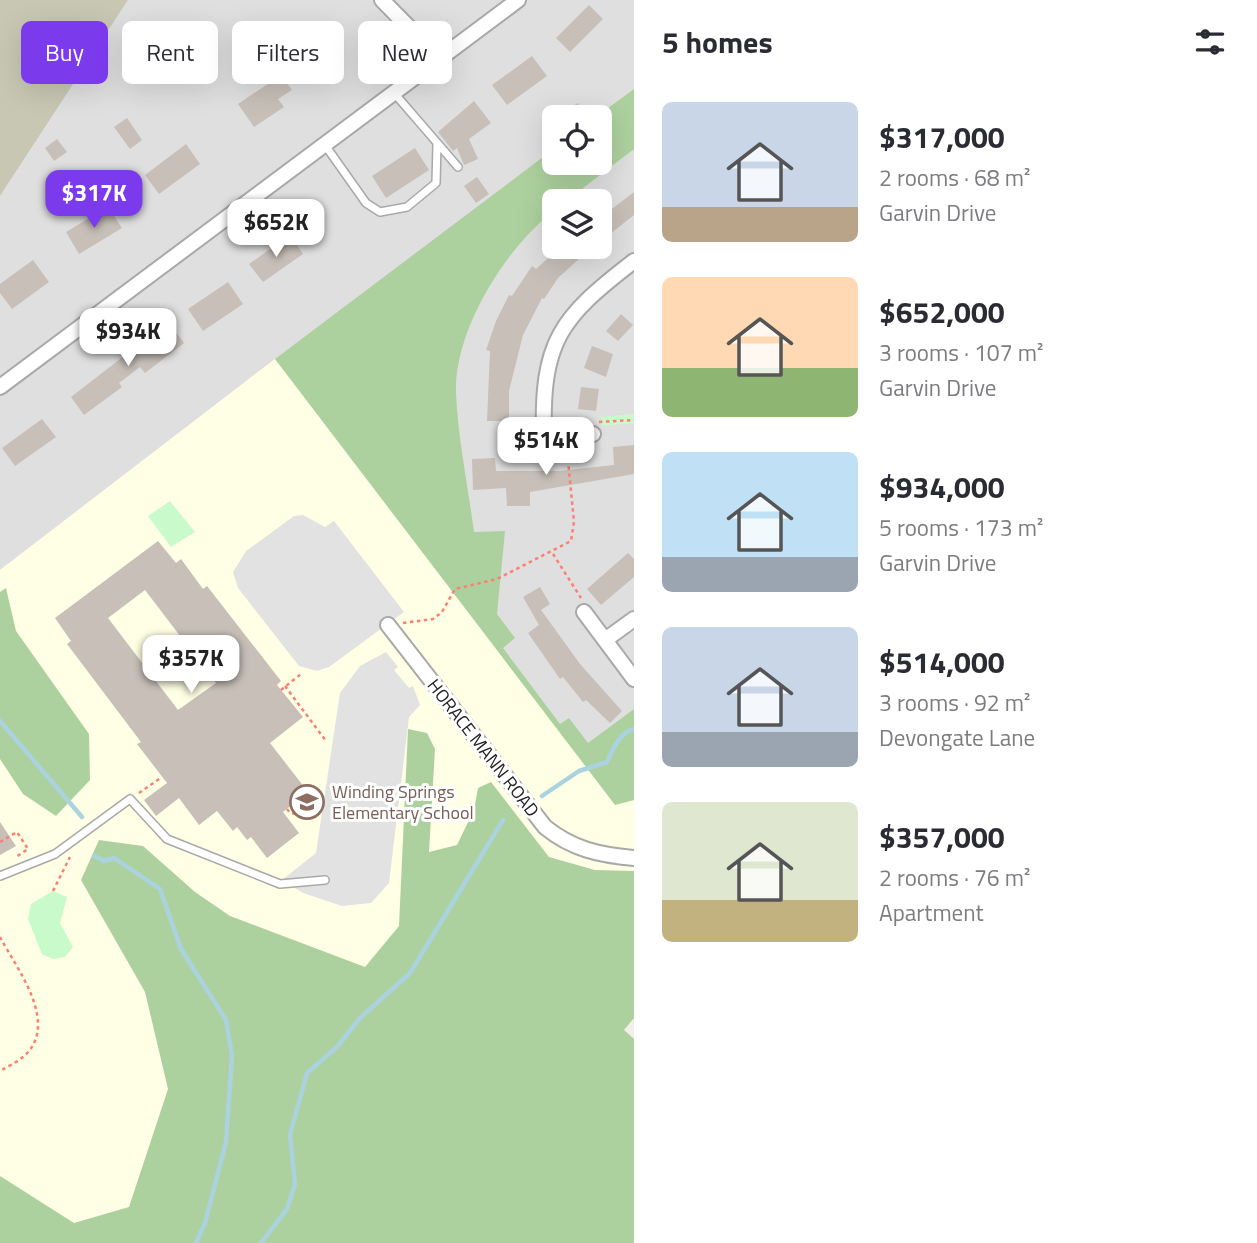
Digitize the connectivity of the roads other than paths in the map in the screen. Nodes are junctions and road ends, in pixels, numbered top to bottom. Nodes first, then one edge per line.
1 (382, 0) edge
2 (518, 0) edge
3 (403, 21) edge
4 (452, 51) edge
5 (409, 84) edge
6 (395, 94) junction
7 (438, 144) junction
8 (325, 145) junction
9 (458, 167) dead end
10 (634, 261) edge
11 (0, 387) edge
12 (596, 428) road end
13 (544, 438) junction
14 (515, 440) dead end
15 (583, 606) road end
16 (634, 619) edge
17 (394, 624) road end
18 (605, 640) junction
19 (634, 679) edge
20 (634, 858) edge
21 (0, 876) edge
22 (325, 880) dead end

1 - 3 street
2 - 4 street
5 - 6 street
6 - 7 lane
6 - 8 street
7 - 8 lane
7 - 9 lane
8 - 11 street
10 - 13 street
12 - 13 street
13 - 14 street
15 - 18 street
16 - 18 street
17 - 20 street, HORACE MANN ROAD
18 - 19 street
21 - 22 lane

